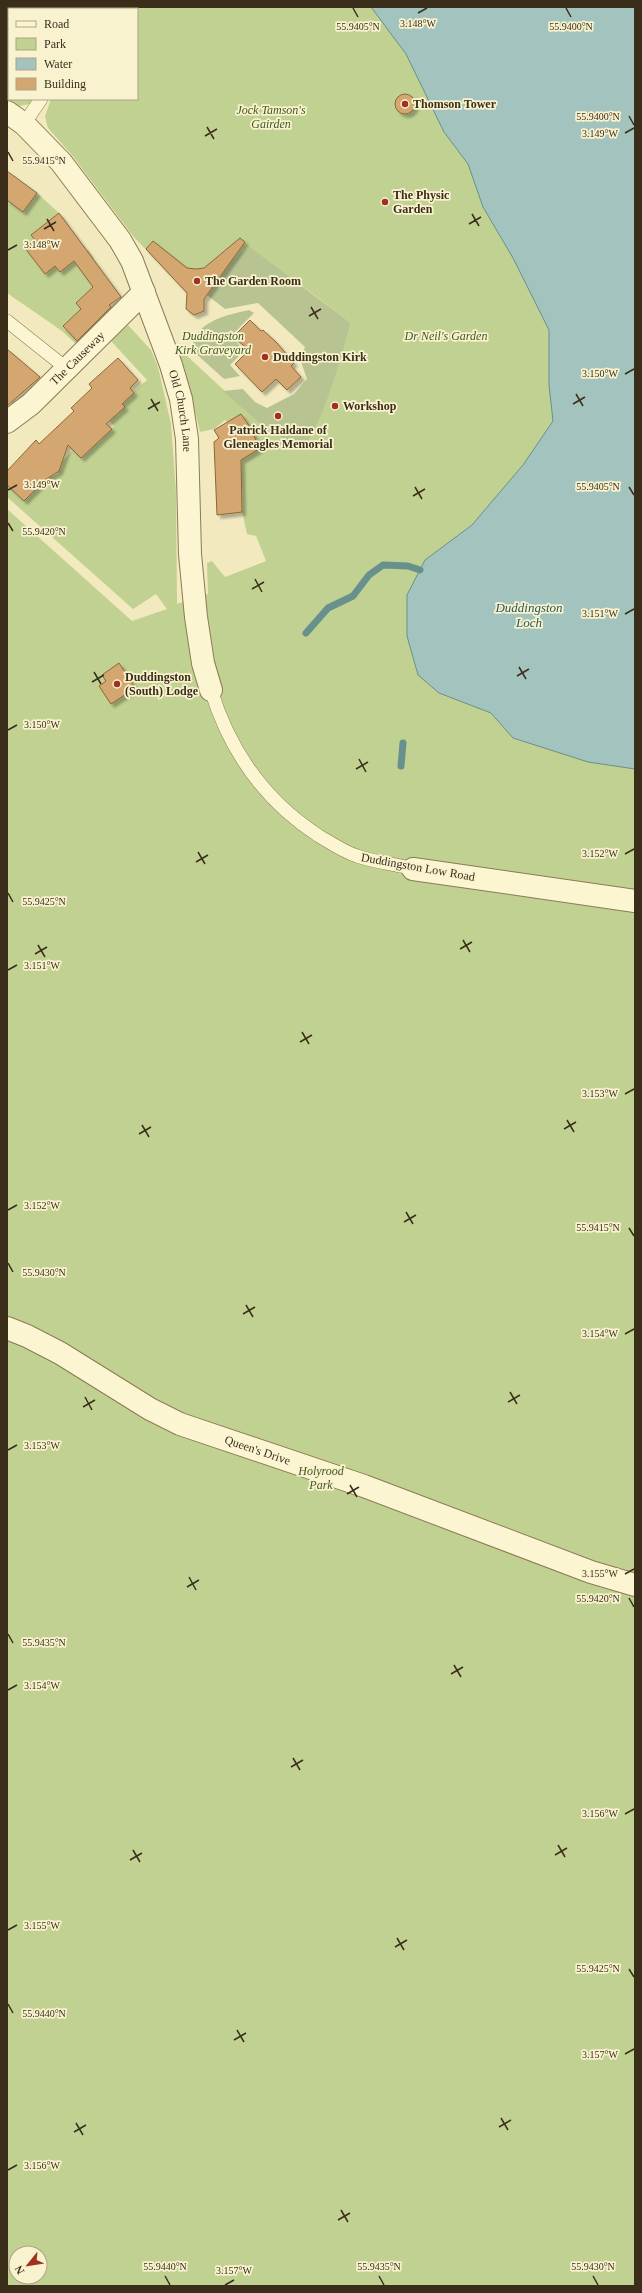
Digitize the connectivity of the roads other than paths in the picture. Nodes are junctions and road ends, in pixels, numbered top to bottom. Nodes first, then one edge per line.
1 (40, 100) edge
2 (16, 118) edge
3 (144, 292) junction
4 (7, 321) edge
5 (66, 368) junction
6 (7, 422) edge
7 (211, 690) joint
8 (413, 869) joint
9 (635, 901) edge
10 (7, 1328) edge
11 (635, 1585) edge

1 - 2 lane
2 - 3 street, Old Church Lane
3 - 5 street, The Causeway
3 - 7 street, Old Church Lane
4 - 5 lane
5 - 6 street, The Causeway
7 - 8 lane, Duddingston Low Road
8 - 9 street, Duddingston Low Road
10 - 11 street, Queen's Drive

